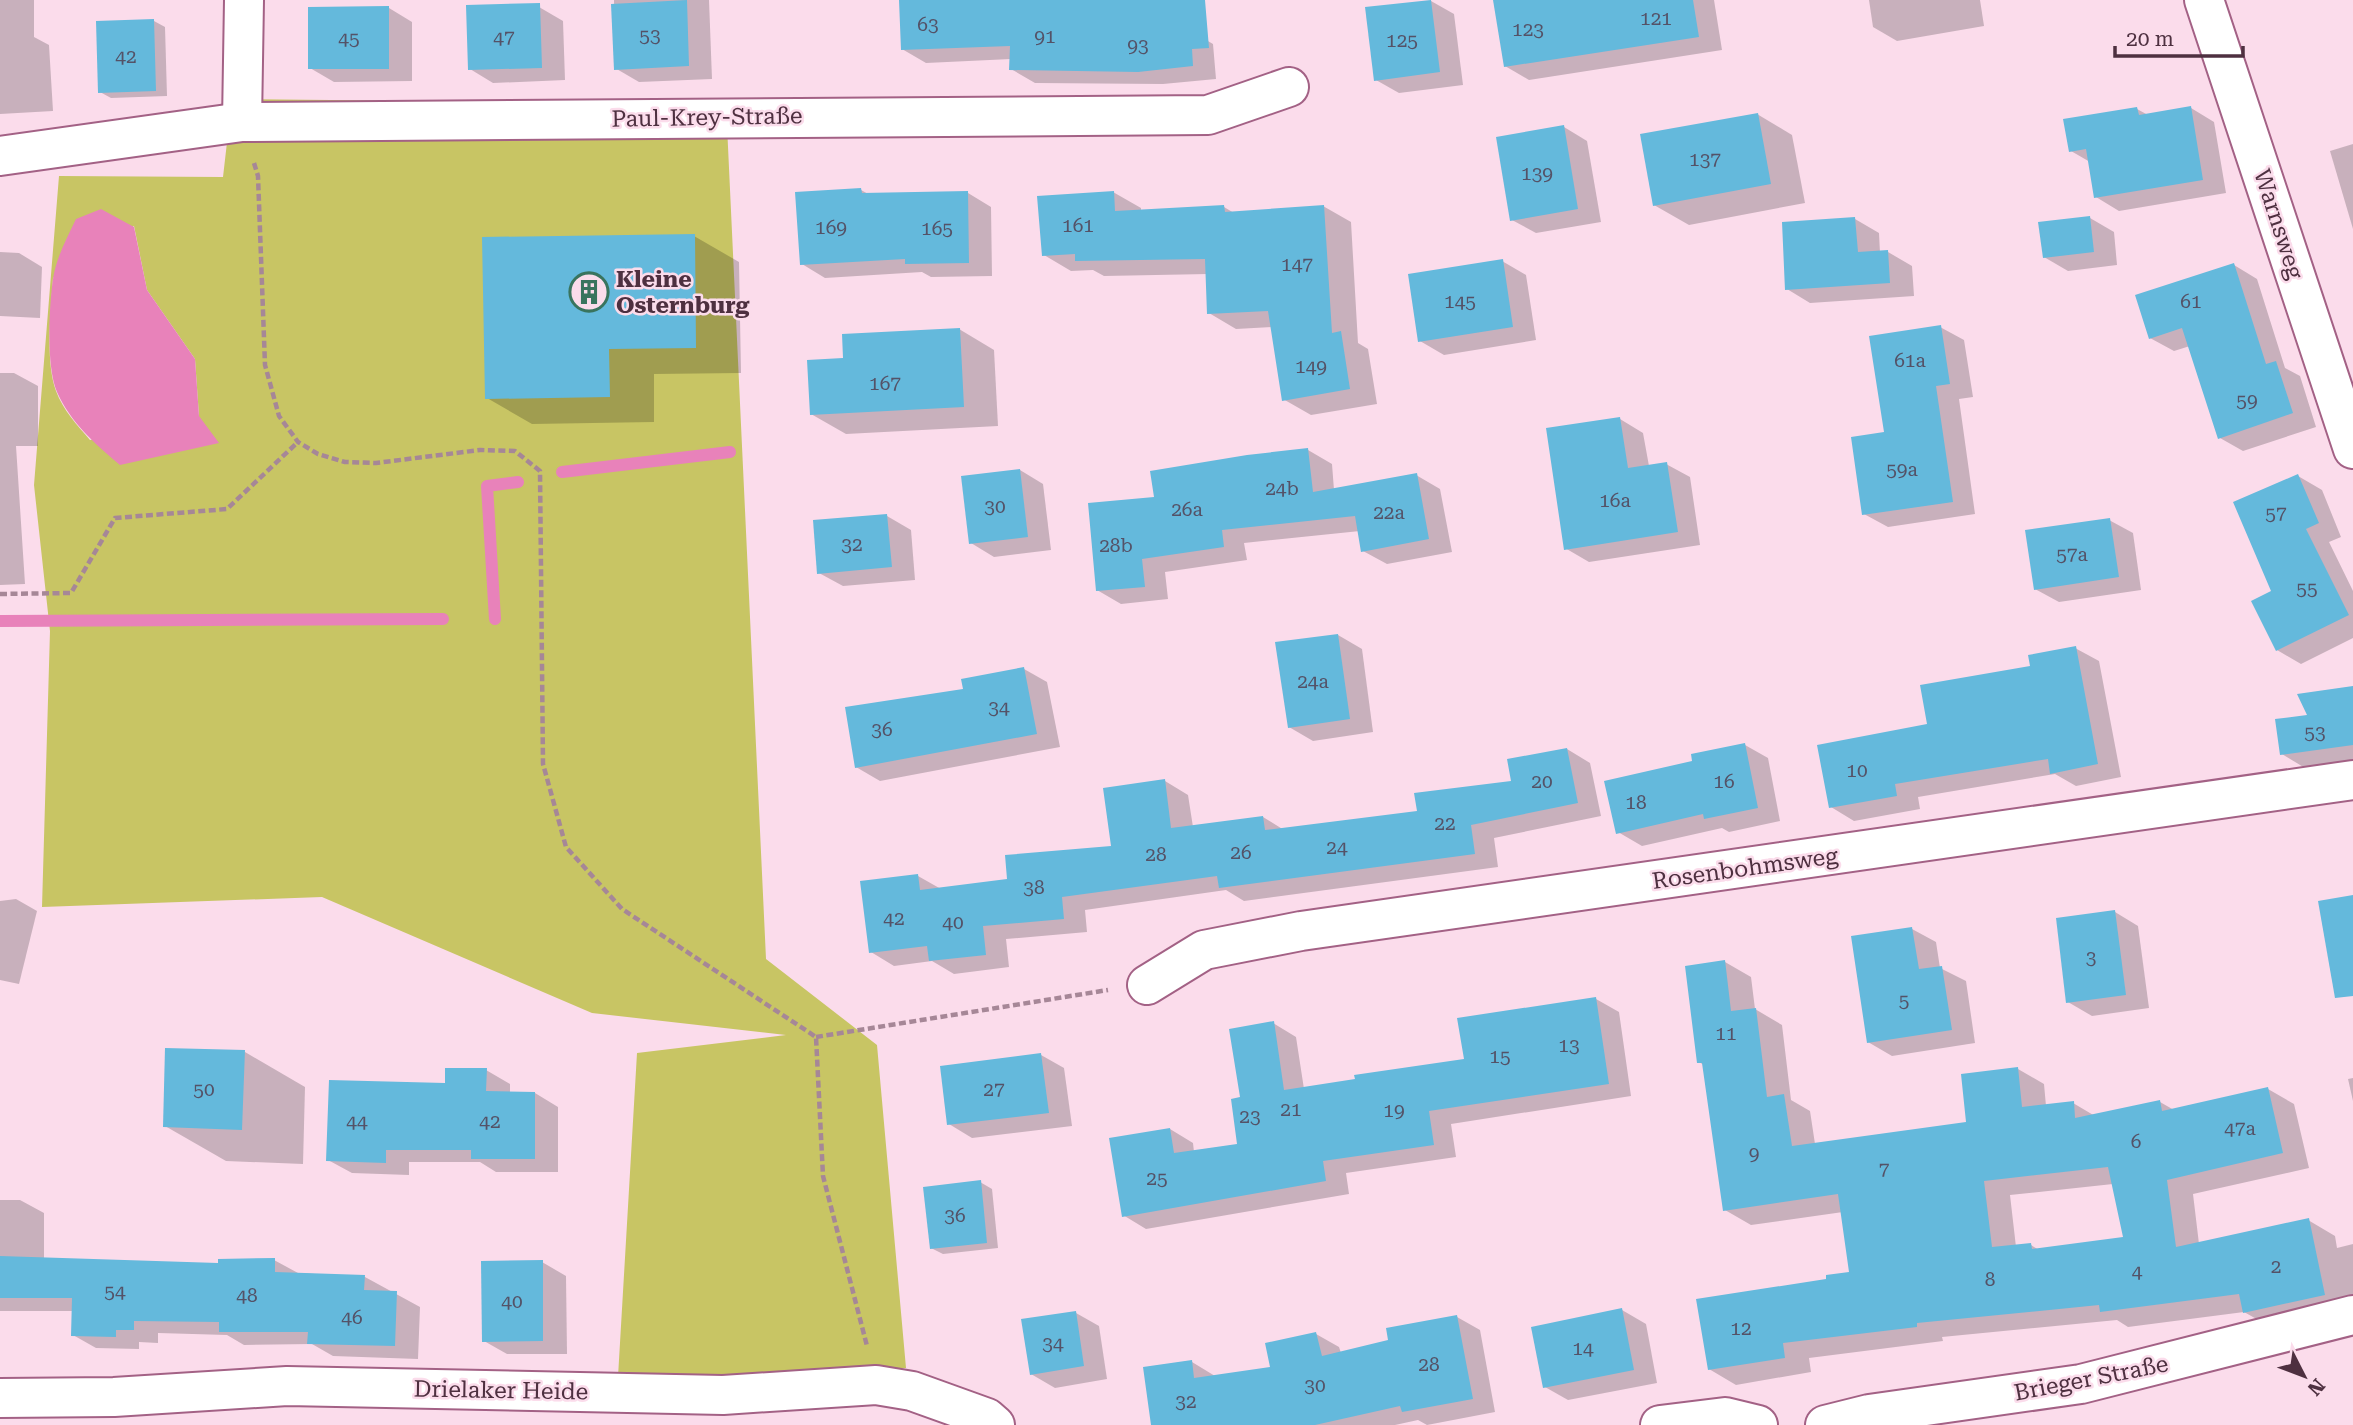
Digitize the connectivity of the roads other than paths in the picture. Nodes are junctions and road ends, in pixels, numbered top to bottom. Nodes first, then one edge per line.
1 (244, 0) edge
2 (2204, 0) edge
3 (1289, 87) dead end
4 (242, 122) junction
5 (0, 156) edge
6 (2353, 449) edge
7 (2353, 780) edge
8 (1147, 985) road end
9 (2353, 1315) edge
10 (0, 1398) edge
11 (995, 1425) edge
12 (1660, 1425) edge
13 (1758, 1425) edge
14 (1825, 1425) edge

1 - 4 street
2 - 6 street, Warnsweg
3 - 4 street, Paul-Krey-Straße
4 - 5 street, Paul-Krey-Straße
7 - 8 street, Rosenbohmsweg
9 - 14 street, Brieger Straße
10 - 11 street, Drielaker Heide
12 - 13 street

